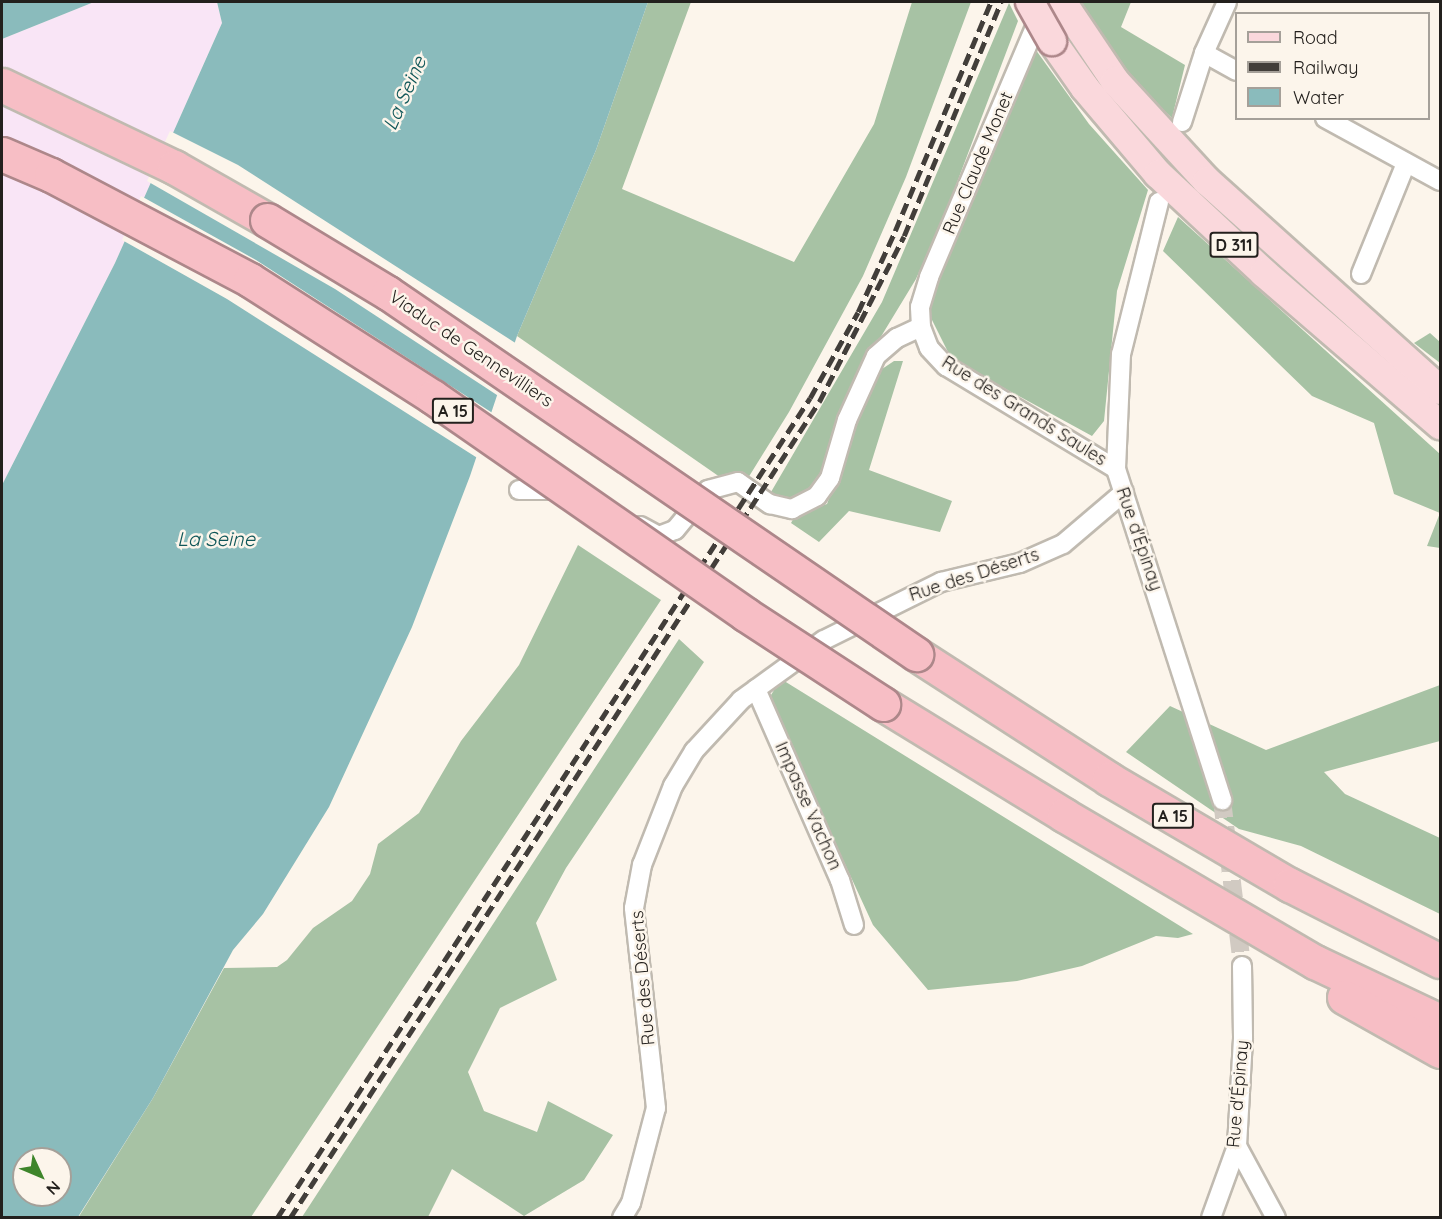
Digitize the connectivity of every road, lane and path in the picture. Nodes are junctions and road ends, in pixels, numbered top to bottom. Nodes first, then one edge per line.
1 (1030, 2) edge
2 (1227, 2) edge
3 (1059, 5) edge
4 (1204, 53) junction
5 (1235, 70) edge
6 (2, 85) edge
7 (1328, 120) edge
8 (1182, 122) dead end
9 (2, 154) edge
10 (1406, 163) junction
11 (1440, 181) edge
12 (1159, 202) dead end
13 (1361, 274) dead end
14 (921, 327) junction
15 (1440, 390) edge
16 (1440, 425) edge
17 (1116, 469) junction
18 (519, 490) dead end
19 (1124, 492) junction
20 (756, 689) junction
21 (1222, 800) tunnel mouth
22 (854, 925) dead end
23 (1440, 961) edge
24 (1315, 962) junction
25 (1242, 966) tunnel mouth
26 (1440, 1021) edge
27 (1440, 1051) edge
28 (1237, 1146) junction
29 (622, 1218) edge
30 (1211, 1218) edge
31 (1276, 1218) edge

1 - 16 main road, D 311, bridge
2 - 4 street
3 - 14 street, Rue Claude Monet
3 - 15 main road, D 311
4 - 5 street
4 - 8 street
6 - 23 highway, Viaduc de Gennevilliers / A 15, bridge
7 - 10 street
9 - 24 highway, A 15, bridge
10 - 11 street
10 - 13 street
12 - 17 street, Rue d'Épinay
14 - 17 street, Rue des Grands Saules
14 - 18 street
17 - 19 street, Rue d'Épinay
19 - 20 street, Rue des Déserts
19 - 21 street, Rue d'Épinay
20 - 22 street, Impasse Vachon
20 - 29 street, Rue des Déserts
24 - 26 highway, A 15
24 - 27 highway
25 - 28 street, Rue d'Épinay
28 - 30 street, Rue d'Épinay
28 - 31 street

